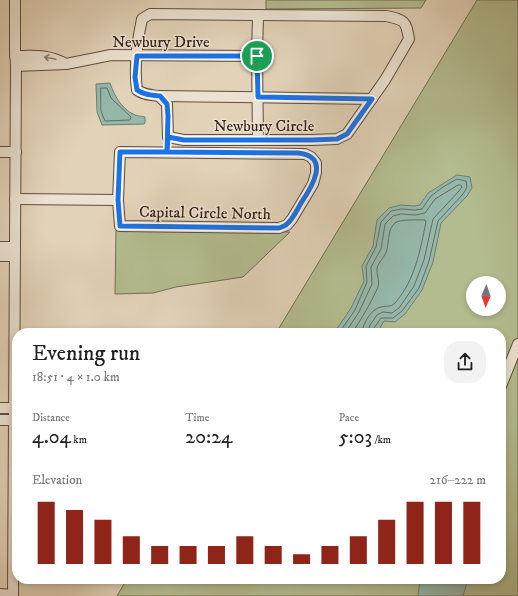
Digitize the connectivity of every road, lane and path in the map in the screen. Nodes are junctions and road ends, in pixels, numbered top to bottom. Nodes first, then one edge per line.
1 (15, 0) edge
2 (258, 15) junction
3 (137, 56) junction
4 (257, 56) junction
5 (16, 61) junction
6 (160, 96) junction
7 (258, 97) junction
8 (372, 99) junction
9 (168, 137) junction
10 (258, 140) junction
11 (0, 152) edge
12 (16, 152) junction
13 (167, 152) junction
14 (15, 199) junction
15 (118, 200) junction
16 (0, 247) edge
17 (14, 251) junction
18 (0, 256) edge
19 (16, 328) edge
20 (518, 344) edge
21 (506, 374) edge
22 (0, 408) edge
23 (12, 408) edge
24 (0, 420) edge
25 (12, 420) edge
26 (13, 584) edge
27 (0, 594) edge
28 (13, 595) edge

1 - 5 street
2 - 3 street
2 - 4 street
2 - 8 street, Newbury Circle
3 - 4 street, Newbury Drive
3 - 5 street, Newbury Drive
3 - 6 street
4 - 7 street
5 - 12 street
6 - 7 street
6 - 9 street
7 - 8 street
7 - 10 street
8 - 10 street, Newbury Circle
9 - 10 street, Newbury Circle
9 - 13 street
11 - 12 street
12 - 14 street
13 - 15 street
13 - 15 street, Capital Circle North
14 - 15 street
14 - 17 street
16 - 17 street
17 - 18 street
17 - 19 street
20 - 21 street
22 - 23 street
24 - 25 street
26 - 28 street
27 - 28 street

